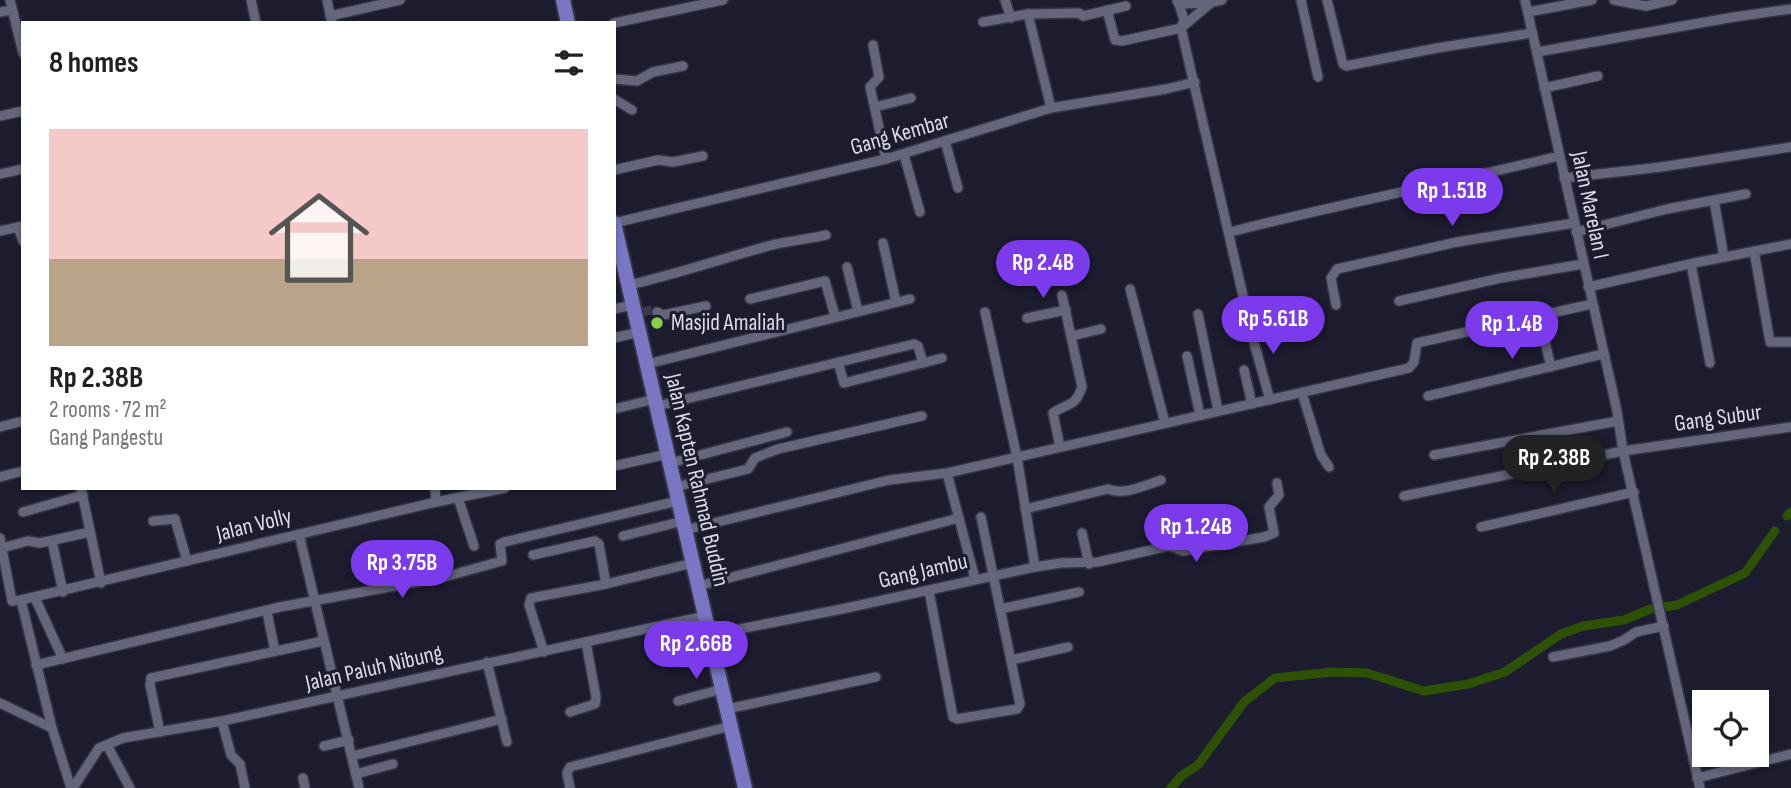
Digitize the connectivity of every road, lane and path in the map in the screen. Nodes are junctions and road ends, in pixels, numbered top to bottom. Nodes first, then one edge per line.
1 (251, 0) edge
2 (327, 0) edge
3 (400, 0) edge
4 (563, 0) edge
5 (723, 0) edge
6 (1004, 0) edge
7 (1095, 0) edge
8 (1222, 0) edge
9 (1301, 0) edge
10 (1327, 0) edge
11 (1525, 0) edge
12 (1592, 0) edge
13 (1614, 0) edge
14 (1672, 0) edge
15 (1178, 2) edge
16 (1212, 2) junction
17 (11, 5) edge
18 (1126, 6) dead end
19 (1791, 9) edge
20 (1103, 11) junction
21 (0, 12) edge
22 (1528, 12) junction
23 (1028, 14) junction
24 (1011, 18) junction
25 (331, 19) edge
26 (256, 21) edge
27 (566, 21) edge
28 (983, 22) dead end
29 (616, 23) edge
30 (1181, 29) junction
31 (1532, 33) junction
32 (21, 45) edge
33 (873, 45) dead end
34 (1537, 52) junction
35 (683, 66) dead end
36 (1598, 76) dead end
37 (1318, 77) dead end
38 (616, 79) edge
39 (1195, 82) junction
40 (1544, 88) junction
41 (911, 98) dead end
42 (616, 100) edge
43 (875, 107) junction
44 (1051, 108) junction
45 (632, 110) dead end
46 (21, 111) edge
47 (0, 116) edge
48 (945, 141) junction
49 (1791, 147) edge
50 (904, 155) junction
51 (703, 156) dead end
52 (1559, 156) junction
53 (886, 159) junction
54 (21, 169) edge
55 (616, 170) edge
56 (0, 174) edge
57 (1564, 178) junction
58 (958, 188) dead end
59 (1746, 194) dead end
60 (1714, 200) junction
61 (920, 212) dead end
62 (20, 226) edge
63 (1575, 227) junction
64 (616, 228) edge
65 (0, 231) edge
66 (616, 232) edge
67 (1230, 232) junction
68 (826, 235) dead end
69 (883, 243) dead end
70 (1791, 244) edge
71 (1754, 251) junction
72 (1724, 257) junction
73 (1583, 264) junction
74 (1691, 264) junction
75 (847, 267) dead end
76 (629, 285) junction
77 (1588, 287) junction
78 (1130, 289) dead end
79 (1062, 295) dead end
80 (750, 299) dead end
81 (910, 299) dead end
82 (1399, 301) dead end
83 (896, 302) junction
84 (1592, 304) junction
85 (1336, 305) dead end
86 (706, 306) dead end
87 (616, 309) edge
88 (637, 310) junction
89 (1066, 310) junction
90 (858, 311) junction
91 (657, 312) tunnel mouth
92 (985, 312) dead end
93 (1198, 314) dead end
94 (835, 316) junction
95 (1539, 317) junction
96 (1027, 318) dead end
97 (1101, 328) dead end
98 (639, 332) junction
99 (1072, 336) junction
100 (616, 338) edge
101 (1791, 342) edge
102 (1603, 354) junction
103 (1187, 356) dead end
104 (942, 358) dead end
105 (838, 362) junction
106 (923, 363) junction
107 (1710, 363) dead end
108 (647, 364) junction
109 (1551, 366) junction
110 (1244, 370) dead end
111 (1302, 393) junction
112 (1428, 396) dead end
113 (1270, 400) junction
114 (656, 402) junction
115 (1252, 404) junction
116 (616, 409) edge
117 (1218, 410) junction
118 (1200, 415) junction
119 (922, 416) dead end
120 (1618, 421) junction
121 (21, 422) edge
122 (1165, 423) junction
123 (1791, 427) edge
124 (0, 428) edge
125 (787, 432) dead end
126 (1060, 447) junction
127 (1623, 451) junction
128 (1434, 456) dead end
129 (1017, 457) junction
130 (669, 459) junction
131 (616, 466) edge
132 (1328, 467) dead end
133 (21, 472) edge
134 (947, 473) junction
135 (0, 477) edge
136 (1161, 480) dead end
137 (1278, 483) dead end
138 (435, 490) edge
139 (496, 490) edge
140 (82, 492) edge
141 (1634, 492) junction
142 (677, 494) junction
143 (1404, 496) dead end
144 (458, 498) junction
145 (436, 502) junction
146 (1025, 509) junction
147 (23, 512) dead end
148 (981, 517) dead end
149 (959, 518) junction
150 (153, 521) dead end
151 (684, 526) junction
152 (1481, 527) dead end
153 (90, 532) junction
154 (1082, 533) dead end
155 (299, 534) junction
156 (623, 536) dead end
157 (0, 538) edge
158 (52, 541) junction
159 (474, 546) dead end
160 (2, 552) edge
161 (533, 555) dead end
162 (187, 561) junction
163 (693, 563) junction
164 (1089, 564) junction
165 (1035, 567) junction
166 (994, 575) junction
167 (975, 579) junction
168 (101, 583) junction
169 (606, 584) junction
170 (698, 586) junction
171 (929, 591) junction
172 (62, 592) junction
173 (1079, 592) dead end
174 (35, 598) junction
175 (17, 600) junction
176 (314, 601) junction
177 (1000, 608) junction
178 (267, 612) junction
179 (705, 616) junction
180 (1664, 624) junction
181 (709, 635) junction
182 (323, 641) junction
183 (586, 642) junction
184 (1068, 646) dead end
185 (275, 651) junction
186 (542, 652) junction
187 (1553, 657) dead end
188 (63, 659) junction
189 (1011, 660) junction
190 (487, 662) junction
191 (36, 665) junction
192 (876, 677) dead end
193 (722, 689) junction
194 (338, 695) junction
195 (678, 701) dead end
196 (0, 703) edge
197 (727, 709) junction
198 (570, 712) dead end
199 (502, 719) junction
200 (222, 721) junction
201 (731, 726) junction
202 (52, 728) junction
203 (160, 732) junction
204 (349, 740) junction
205 (507, 742) dead end
206 (107, 745) junction
207 (324, 746) dead end
208 (1791, 754) edge
209 (352, 756) junction
210 (393, 764) dead end
211 (356, 774) junction
212 (1697, 778) junction
213 (72, 788) edge
214 (130, 788) edge
215 (245, 788) edge
216 (359, 788) edge
217 (570, 788) edge
218 (745, 788) edge
219 (1700, 788) edge

1 - 26 street
2 - 25 street
3 - 25 street
4 - 27 main road
5 - 29 street
6 - 24 street
7 - 20 street
8 - 16 street
9 - 37 street
10 - 31 street
11 - 22 street, Jalan Marelan I
12 - 22 street
13 - 14 street
15 - 16 street
15 - 30 street
16 - 30 street
17 - 21 street
17 - 32 street
18 - 20 street
19 - 34 street
20 - 23 street
20 - 30 street
22 - 31 street, Jalan Marelan I
23 - 24 street
23 - 44 street
24 - 28 street
30 - 39 street
31 - 34 street, Jalan Marelan I
33 - 43 street
34 - 40 street, Jalan Marelan I
35 - 38 street
36 - 40 street
39 - 44 street, Gang Kembar
39 - 67 street
40 - 52 street, Jalan Marelan I
41 - 43 street
42 - 45 street
43 - 53 street
44 - 48 street, Gang Kembar
46 - 47 street
48 - 50 street, Gang Kembar
48 - 58 street
49 - 57 street
50 - 53 street, Gang Kembar
50 - 61 street
51 - 55 street
52 - 57 street, Jalan Marelan I
52 - 67 street
53 - 64 street, Gang Kembar
54 - 56 street
57 - 63 street, Jalan Marelan I
59 - 60 street
60 - 63 street
60 - 72 street
62 - 65 street
63 - 73 street, Jalan Marelan I
63 - 85 street
66 - 76 main road, Jalan Kapten Rahmad Buddin
67 - 113 street
68 - 76 street
69 - 83 street
70 - 71 street
71 - 72 street
71 - 101 street
72 - 74 street
73 - 77 street, Jalan Marelan I
73 - 82 street
74 - 77 street
74 - 107 street
75 - 90 street
76 - 88 main road, Jalan Kapten Rahmad Buddin
77 - 84 street, Jalan Marelan I
78 - 122 street
79 - 89 street
80 - 94 street
81 - 83 street
83 - 90 street
84 - 95 street
84 - 102 street, Jalan Marelan I
86 - 91 street
87 - 88 street
88 - 98 main road, Jalan Kapten Rahmad Buddin
89 - 96 street
89 - 99 street
90 - 94 street
92 - 129 street
93 - 117 street
94 - 108 street
95 - 109 street
95 - 111 street
97 - 99 street
98 - 100 street
98 - 108 main road, Jalan Kapten Rahmad Buddin
99 - 126 street
102 - 109 street
102 - 120 street, Jalan Marelan I
103 - 118 street
104 - 106 street
105 - 106 street
105 - 106 street
105 - 114 street
108 - 114 main road, Jalan Kapten Rahmad Buddin
109 - 112 street
110 - 115 street
111 - 113 street
111 - 132 street
113 - 115 street
114 - 116 street
114 - 130 main road, Jalan Kapten Rahmad Buddin
115 - 117 street
117 - 118 street
118 - 122 street
119 - 142 street
120 - 127 street, Jalan Marelan I
120 - 128 street
121 - 124 street
122 - 126 street
123 - 127 street, Gang Subur
125 - 130 street
126 - 129 street
127 - 141 street, Jalan Marelan I
127 - 143 street, Gang Subur
129 - 134 street
129 - 146 street
130 - 131 street
130 - 142 main road, Jalan Kapten Rahmad Buddin
133 - 135 street
134 - 149 street
134 - 151 street
136 - 146 street
137 - 164 street, Gang Jambu
138 - 145 street
139 - 144 street, Jalan Volly
140 - 147 street
140 - 153 street
141 - 152 street
141 - 180 street, Jalan Marelan I
142 - 151 main road, Jalan Kapten Rahmad Buddin
142 - 176 street
144 - 145 street, Jalan Volly
144 - 159 street
145 - 155 street, Jalan Volly
146 - 165 street
148 - 166 street
149 - 167 street
149 - 170 street
150 - 162 street
151 - 156 street
151 - 163 main road, Jalan Kapten Rahmad Buddin
153 - 158 street
153 - 168 street
154 - 164 street
155 - 162 street, Jalan Volly
155 - 176 street
157 - 160 street
158 - 160 street
158 - 172 street
160 - 175 street
161 - 169 street
162 - 168 street, Jalan Volly
163 - 169 street
163 - 170 main road, Jalan Kapten Rahmad Buddin
164 - 165 street, Gang Jambu
165 - 166 street, Gang Jambu
166 - 167 street, Gang Jambu
166 - 177 street
167 - 171 street, Gang Jambu
168 - 172 street, Jalan Volly
169 - 186 street
170 - 179 main road, Jalan Kapten Rahmad Buddin
171 - 181 street, Gang Jambu
171 - 189 street
172 - 174 street, Jalan Volly
173 - 177 street
174 - 175 street, Jalan Volly
174 - 188 street
175 - 191 street
176 - 178 street
176 - 182 street
177 - 189 street
178 - 185 street
178 - 188 street
179 - 181 main road, Jalan Kapten Rahmad Buddin
179 - 183 street, Jalan Paluh Nibung
180 - 187 street
180 - 212 street, Jalan Marelan I
181 - 193 main road, Jalan Kapten Rahmad Buddin
182 - 185 street
182 - 194 street
183 - 186 street, Jalan Paluh Nibung
183 - 198 street
184 - 189 street
185 - 203 street
186 - 190 street, Jalan Paluh Nibung
188 - 191 street
190 - 194 street, Jalan Paluh Nibung
190 - 199 street
191 - 202 street
192 - 197 street
193 - 195 street
193 - 197 main road, Jalan Kapten Rahmad Buddin
194 - 200 street, Jalan Paluh Nibung
194 - 204 street
196 - 202 street
197 - 201 main road, Jalan Kapten Rahmad Buddin
199 - 205 street
199 - 209 street
200 - 203 street, Jalan Paluh Nibung
200 - 215 street
201 - 217 street
201 - 218 main road, Jalan Kapten Rahmad Buddin
202 - 213 street
203 - 206 street, Jalan Paluh Nibung
204 - 207 street
204 - 209 street
206 - 213 street
206 - 214 street
208 - 212 street
209 - 211 street
210 - 211 street
211 - 216 street
212 - 219 street, Jalan Marelan I

